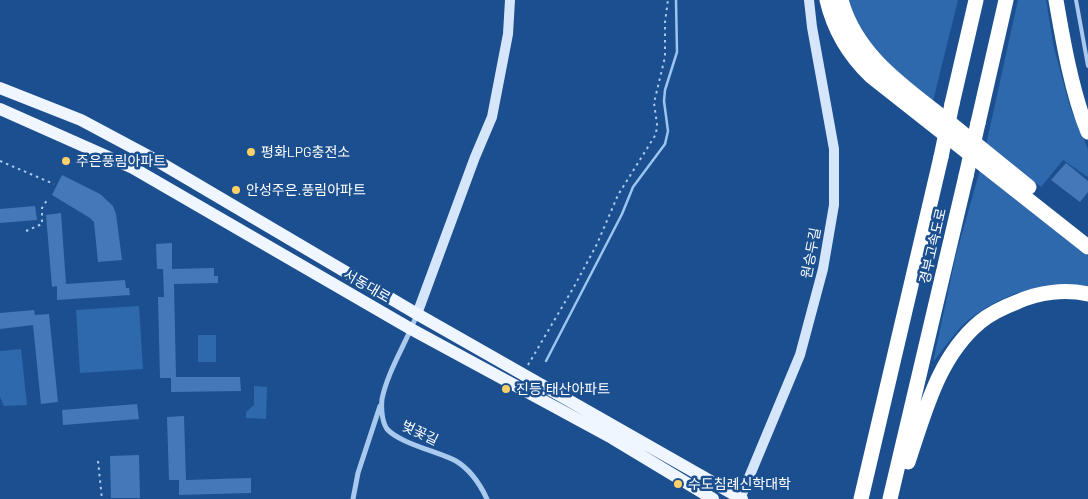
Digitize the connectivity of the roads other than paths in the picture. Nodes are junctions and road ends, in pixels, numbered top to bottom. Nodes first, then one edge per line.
1 (510, 0) edge
2 (809, 0) edge
3 (827, 0) edge
4 (841, 0) edge
5 (970, 0) edge
6 (976, 0) edge
7 (1006, 0) edge
8 (1056, 0) edge
9 (1076, 0) edge
10 (965, 46) junction
11 (1088, 66) edge
12 (0, 88) edge
13 (0, 109) edge
14 (1088, 132) edge
15 (1088, 235) edge
16 (1088, 247) edge
17 (1088, 294) edge
18 (417, 314) junction
19 (411, 329) junction
20 (382, 400) junction
21 (353, 499) edge
22 (487, 499) edge
23 (713, 499) edge
24 (741, 499) edge
25 (861, 499) edge
26 (890, 499) edge
27 (895, 499) edge

1 - 18 street
2 - 24 street, 원승두길
3 - 16 highway
4 - 15 highway
5 - 10 highway
6 - 10 highway, 경부고속도로
7 - 26 highway, 경부고속도로, bridge
8 - 14 highway
9 - 11 lane
10 - 25 highway, 경부고속도로, bridge
12 - 18 main road, 서동대로
13 - 19 main road, 서동대로
17 - 27 highway
18 - 19 street, 벚꽃길
18 - 24 main road, 서동대로
19 - 20 street, 벚꽃길
19 - 23 main road, 서동대로
20 - 21 street
20 - 22 street, 벚꽃길

